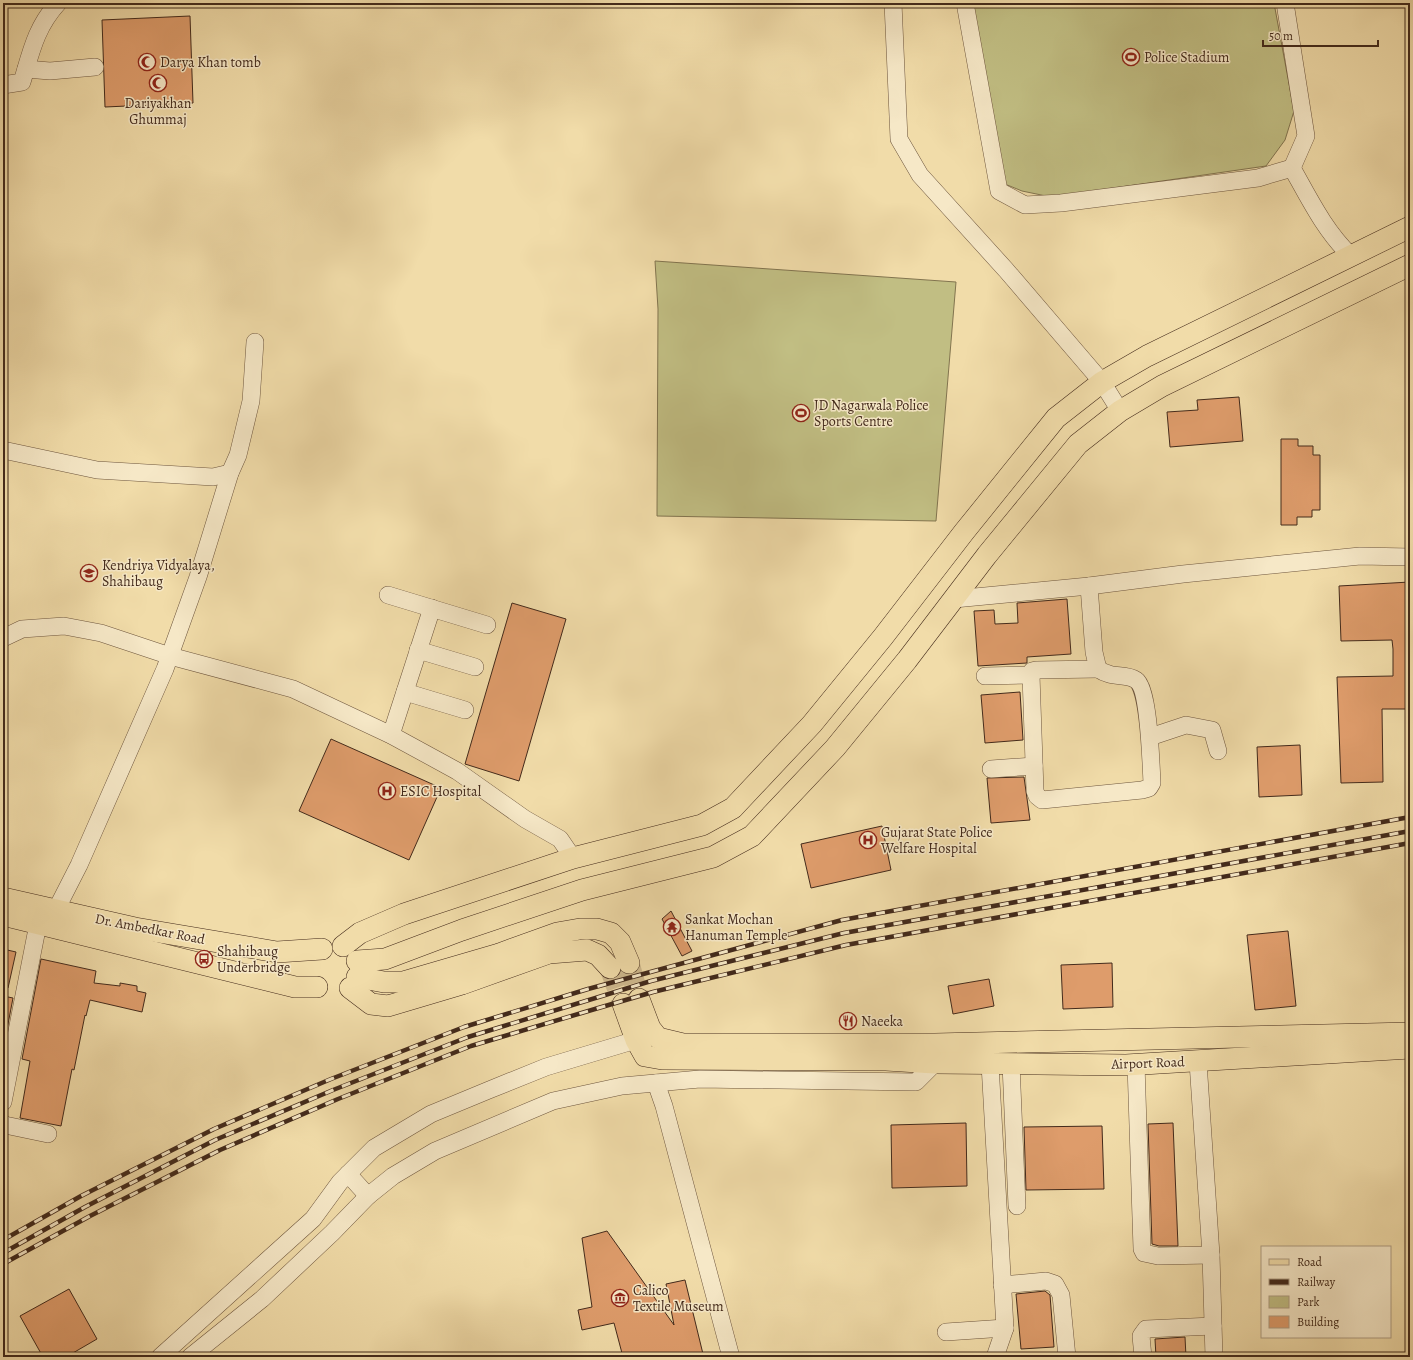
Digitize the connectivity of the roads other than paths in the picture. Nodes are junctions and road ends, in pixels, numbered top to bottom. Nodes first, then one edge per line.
1 (58, 3) edge
2 (892, 3) edge
3 (965, 3) edge
4 (1285, 3) edge
5 (95, 67) dead end
6 (26, 69) junction
7 (3, 85) edge
8 (1292, 168) junction
9 (1410, 227) edge
10 (1351, 256) junction
11 (1410, 266) edge
12 (256, 342) dead end
13 (1102, 382) junction
14 (1120, 411) junction
15 (3, 450) edge
16 (230, 473) junction
17 (1410, 557) edge
18 (1090, 586) junction
19 (388, 595) dead end
20 (954, 599) junction
21 (432, 608) junction
22 (487, 625) dead end
23 (3, 638) edge
24 (418, 650) junction
25 (170, 656) junction
26 (475, 667) dead end
27 (1098, 669) junction
28 (1031, 675) junction
29 (985, 676) dead end
30 (405, 692) junction
31 (465, 710) dead end
32 (391, 735) junction
33 (1150, 737) junction
34 (1218, 751) dead end
35 (1034, 766) junction
36 (991, 769) dead end
37 (573, 858) junction
38 (3, 898) edge
39 (56, 910) junction
40 (3, 915) edge
41 (38, 924) junction
42 (343, 946) junction
43 (322, 949) junction
44 (629, 963) tunnel mouth
45 (610, 968) tunnel mouth
46 (355, 975) junction
47 (317, 986) junction
48 (1410, 1033) edge
49 (636, 1040) junction
50 (1410, 1048) edge
51 (890, 1052) junction
52 (935, 1054) junction
53 (1198, 1062) junction
54 (990, 1064) junction
55 (1011, 1064) junction
56 (1131, 1064) junction
57 (656, 1083) junction
58 (4, 1094) edge
59 (3, 1123) edge
60 (48, 1134) dead end
61 (348, 1174) junction
62 (1131, 1185) dead end
63 (368, 1196) junction
64 (1017, 1206) dead end
65 (1211, 1255) junction
66 (1002, 1285) junction
67 (1213, 1326) junction
68 (1005, 1328) junction
69 (946, 1332) dead end
70 (160, 1357) edge
71 (190, 1357) edge
72 (732, 1357) edge
73 (996, 1357) edge
74 (1067, 1357) edge
75 (1143, 1357) edge
76 (1214, 1357) edge

1 - 6 street
2 - 13 street
3 - 8 street
4 - 8 street
5 - 6 street
6 - 7 street
8 - 10 street
9 - 10 main road
10 - 13 main road
11 - 14 main road
12 - 16 street
13 - 14 street
13 - 37 main road
14 - 20 main road
15 - 16 street
16 - 25 street
17 - 18 street
18 - 20 street
18 - 27 street
19 - 21 street
20 - 46 main road
21 - 22 street
21 - 24 street
23 - 25 street
24 - 26 street
24 - 30 street
25 - 32 street
25 - 39 street
27 - 28 street
27 - 33 street
28 - 29 street
28 - 35 street
30 - 31 street
30 - 32 street
32 - 37 street
33 - 34 street
33 - 35 street
35 - 36 street
37 - 42 main road
38 - 39 main road, Dr. Ambedkar Road
39 - 43 main road, Dr. Ambedkar Road
40 - 41 main road, Dr. Ambedkar Road
41 - 47 main road, Dr. Ambedkar Road
41 - 58 street
42 - 43 main road
42 - 46 main road
43 - 47 main road
44 - 46 main road
45 - 46 main road
46 - 47 main road
48 - 52 main road, Airport Road
49 - 51 main road
49 - 51 main road
49 - 61 street
50 - 53 main road, Airport Road
51 - 52 main road, Airport Road
52 - 54 main road, Airport Road
52 - 57 street
53 - 56 main road, Airport Road
53 - 65 street
54 - 55 main road, Airport Road
54 - 66 street
55 - 56 main road, Airport Road
55 - 64 street
56 - 62 street
56 - 65 street
57 - 63 street
57 - 72 street
59 - 60 street
61 - 63 street
61 - 70 street
63 - 71 street
65 - 67 street
66 - 68 street
66 - 74 street
67 - 75 street
67 - 76 street
68 - 69 street
68 - 73 street

